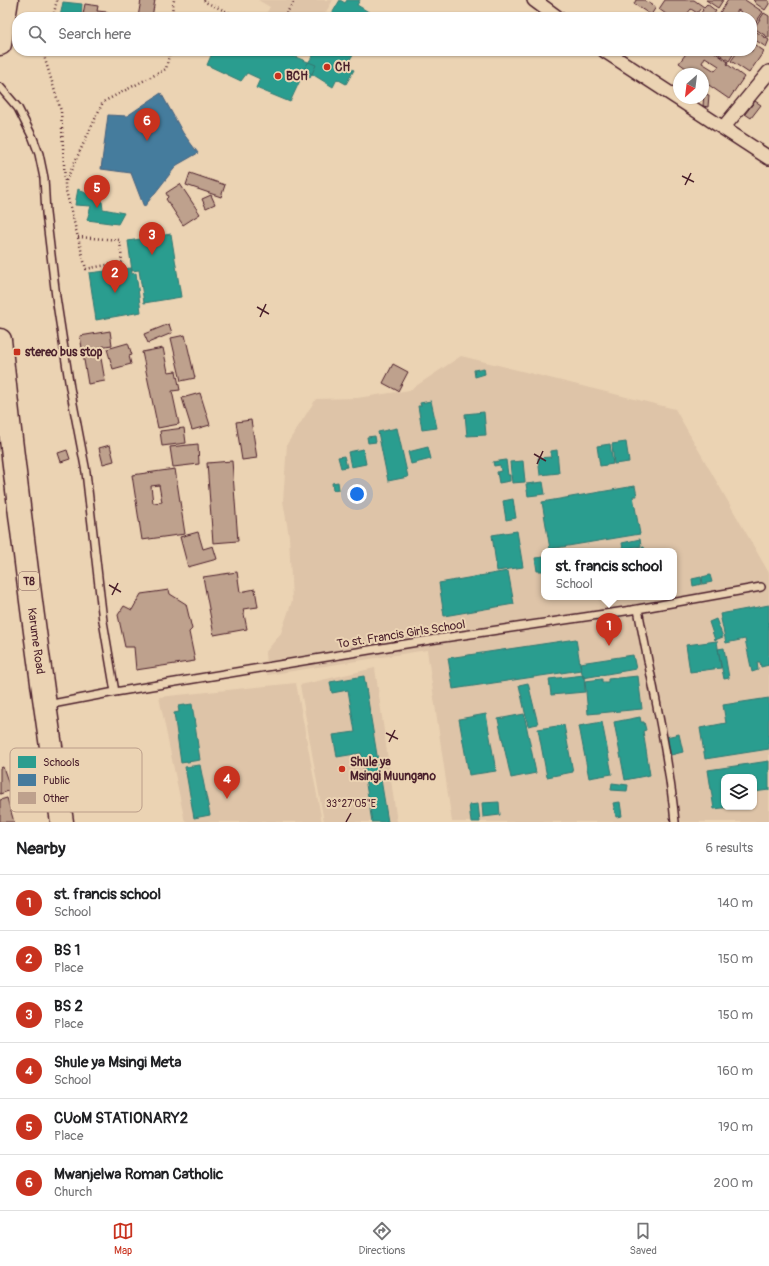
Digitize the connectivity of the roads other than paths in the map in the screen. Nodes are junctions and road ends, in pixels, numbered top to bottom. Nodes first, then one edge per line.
1 (7, 0) edge
2 (540, 2) edge
3 (551, 12) edge
4 (0, 44) edge
5 (614, 56) edge
6 (769, 72) edge
7 (0, 87) edge
8 (723, 128) junction
9 (769, 158) edge
10 (0, 340) edge
11 (761, 587) dead end
12 (638, 609) junction
13 (115, 692) junction
14 (45, 706) junction
15 (51, 748) edge
16 (61, 812) edge
17 (62, 822) edge
18 (675, 822) edge

1 - 4 highway
2 - 3 street
5 - 8 street
6 - 8 street
7 - 13 lane
8 - 9 street
10 - 14 highway, Karume Road / T8
11 - 12 lane, To st. Francis Girls School
12 - 13 lane, To st. Francis Girls School
12 - 18 lane
13 - 14 lane, To st. Francis Girls School
14 - 15 highway, Karume Road / T8
16 - 17 highway, Karume Road / T8

